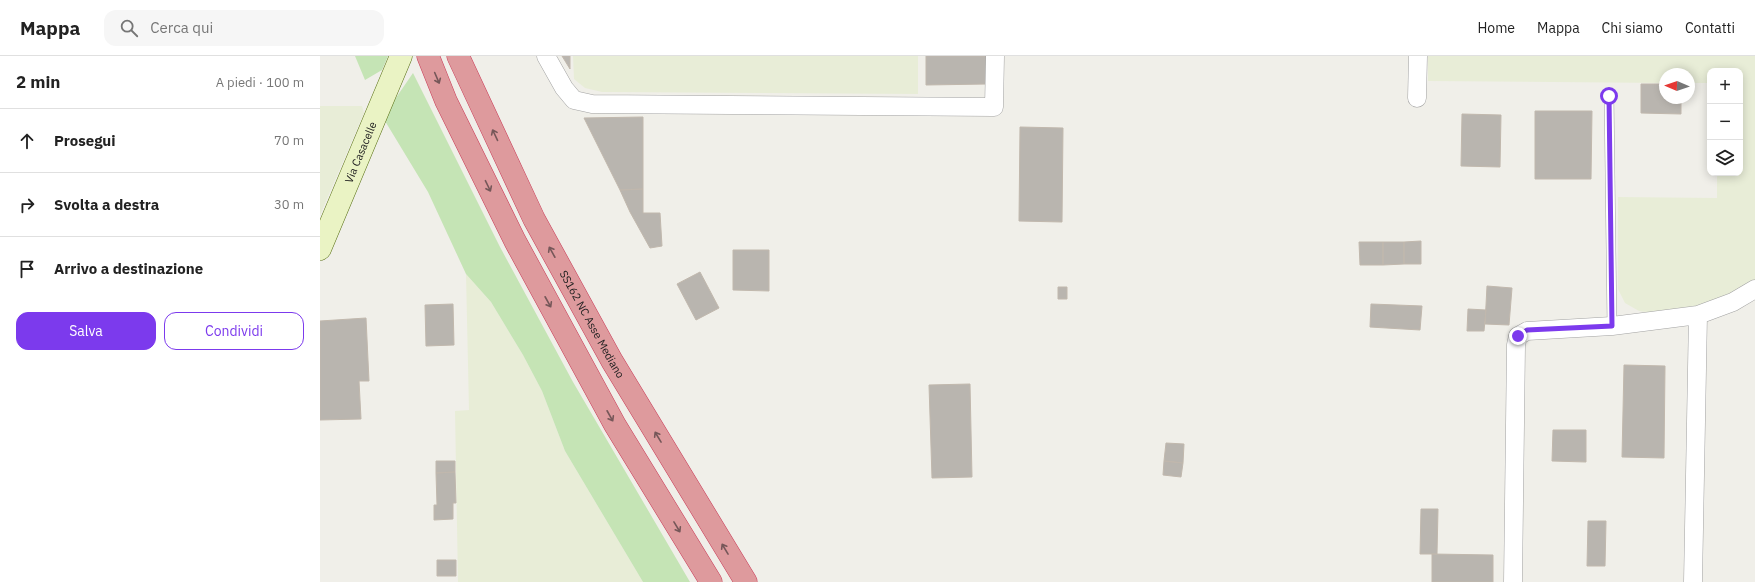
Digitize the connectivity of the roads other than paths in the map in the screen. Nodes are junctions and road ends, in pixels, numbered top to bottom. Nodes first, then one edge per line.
1 (401, 56) edge
2 (428, 56) edge
3 (458, 56) edge
4 (546, 56) edge
5 (995, 56) edge
6 (1418, 56) edge
7 (1609, 96) dead end
8 (1417, 98) dead end
9 (320, 249) edge
10 (1755, 289) edge
11 (1698, 315) junction
12 (1612, 326) junction
13 (711, 582) edge
14 (746, 582) edge
15 (1513, 582) edge
16 (1692, 582) edge

1 - 9 street, Via Casacelle
2 -> 13 highway
14 -> 3 highway, SS162 NC Asse Mediano
4 - 5 street
6 - 8 street
7 - 12 lane
10 - 11 street
11 - 12 street
11 - 16 street
12 - 15 street

